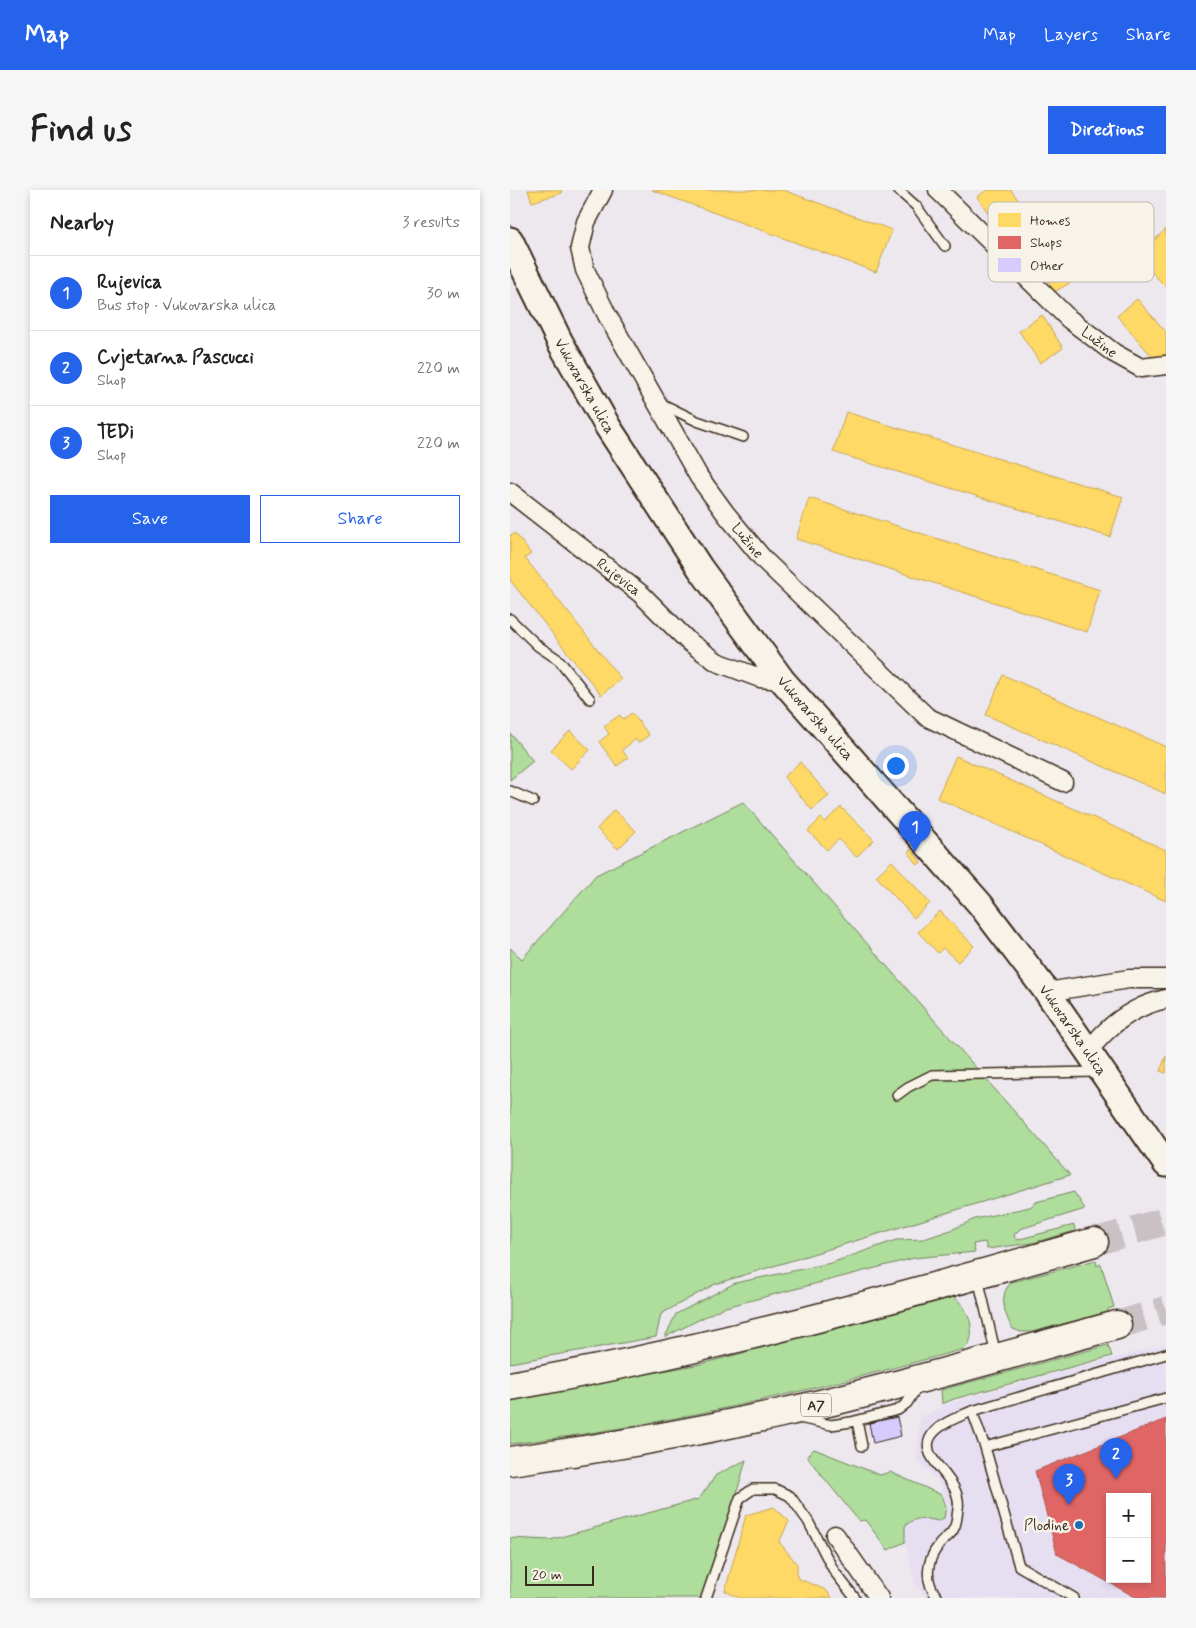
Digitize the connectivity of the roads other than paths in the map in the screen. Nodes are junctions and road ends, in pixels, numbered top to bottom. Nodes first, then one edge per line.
1 (603, 190) edge
2 (898, 190) edge
3 (938, 190) edge
4 (988, 239) edge
5 (510, 240) edge
6 (945, 246) dead end
7 (1032, 282) edge
8 (1166, 364) edge
9 (655, 401) junction
10 (743, 437) dead end
11 (510, 492) edge
12 (510, 619) edge
13 (782, 680) junction
14 (590, 699) dead end
15 (1063, 782) dead end
16 (510, 791) edge
17 (533, 801) dead end
18 (1166, 979) edge
19 (1047, 992) junction
20 (1166, 999) edge
21 (1094, 1062) junction
22 (897, 1095) dead end
23 (1166, 1164) edge
24 (1094, 1242) tunnel mouth
25 (978, 1275) junction
26 (1117, 1324) tunnel mouth
27 (1166, 1354) edge
28 (997, 1357) junction
29 (922, 1378) junction
30 (510, 1386) edge
31 (1166, 1398) edge
32 (972, 1411) junction
33 (782, 1413) junction
34 (856, 1421) junction
35 (862, 1446) dead end
36 (985, 1447) junction
37 (510, 1461) edge
38 (835, 1535) dead end
39 (706, 1598) edge
40 (855, 1598) edge
41 (879, 1598) edge
42 (938, 1598) edge
43 (1074, 1598) edge

1 - 9 street, Lužine
2 - 6 lane
3 - 4 street, Lužine
5 - 13 main road, Vukovarska ulica
7 - 8 street, Lužine
9 - 10 lane
9 - 15 street, Lužine
11 - 13 street, Rujevica
12 - 14 lane
13 - 19 main road, Vukovarska ulica
16 - 17 lane
18 - 19 street
19 - 21 main road, Vukovarska ulica
20 - 21 street
21 - 22 lane
21 - 23 main road, Vukovarska ulica
24 - 25 highway
25 - 28 lane
25 - 30 highway
26 - 28 highway, A7
27 - 32 lane
28 - 29 highway, A7
29 - 33 highway, A7
29 - 34 lane
31 - 36 lane
32 - 36 lane
32 - 42 lane
33 - 34 lane
33 - 37 highway, A7
34 - 35 lane
36 - 43 lane
38 - 41 street
39 - 40 lane

